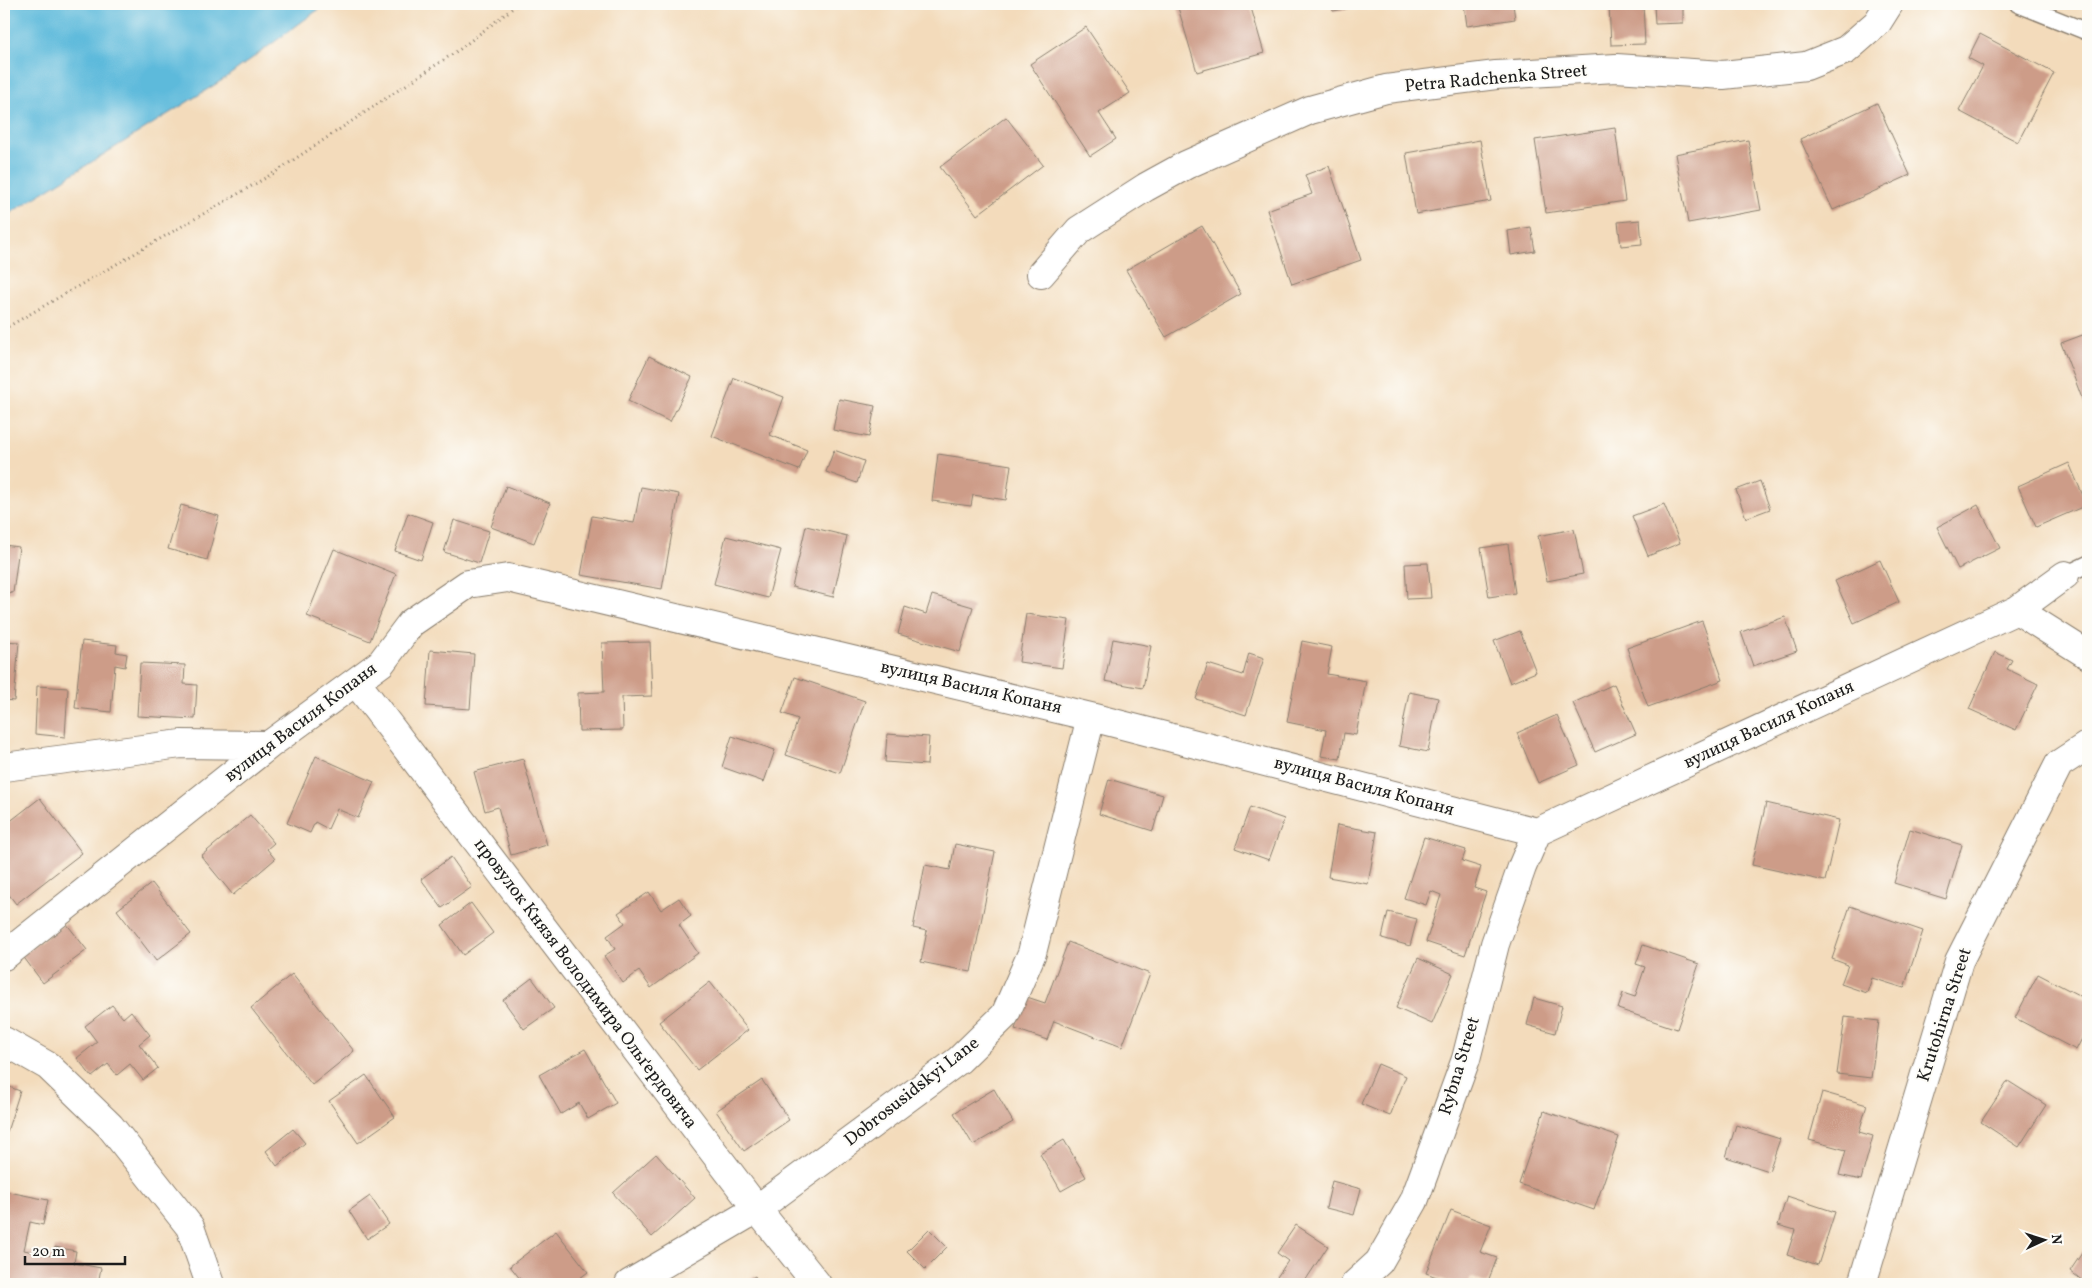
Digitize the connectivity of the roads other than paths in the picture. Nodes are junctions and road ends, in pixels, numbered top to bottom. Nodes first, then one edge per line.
1 (1889, 4) edge
2 (2018, 4) edge
3 (2088, 32) edge
4 (1041, 274) dead end
5 (2076, 569) edge
6 (2017, 610) junction
7 (2088, 654) edge
8 (356, 682) junction
9 (1091, 717) junction
10 (269, 745) junction
11 (2088, 745) edge
12 (4, 767) edge
13 (1537, 832) junction
14 (4, 956) edge
15 (4, 1041) edge
16 (757, 1210) junction
17 (210, 1284) edge
18 (629, 1284) edge
19 (817, 1284) edge
20 (1355, 1284) edge
21 (1862, 1284) edge

1 - 4 street, Petra Radchenka Street
2 - 3 lane
5 - 6 street, вулиця Василя Копаня
6 - 7 street
6 - 13 street, вулиця Василя Копаня
8 - 9 street, вулиця Василя Копаня
8 - 10 street, вулиця Василя Копаня
8 - 16 street, провулок Князя Володимира Ольґердовича
9 - 13 street, вулиця Василя Копаня
9 - 16 street, Dobrosusidskyi Lane
10 - 12 street
10 - 14 street, вулиця Василя Копаня
11 - 21 street, Krutohirna Street
13 - 20 street, Rybna Street
15 - 17 street
16 - 18 street, Dobrosusidskyi Lane
16 - 19 street, провулок Князя Володимира Ольґердовича

